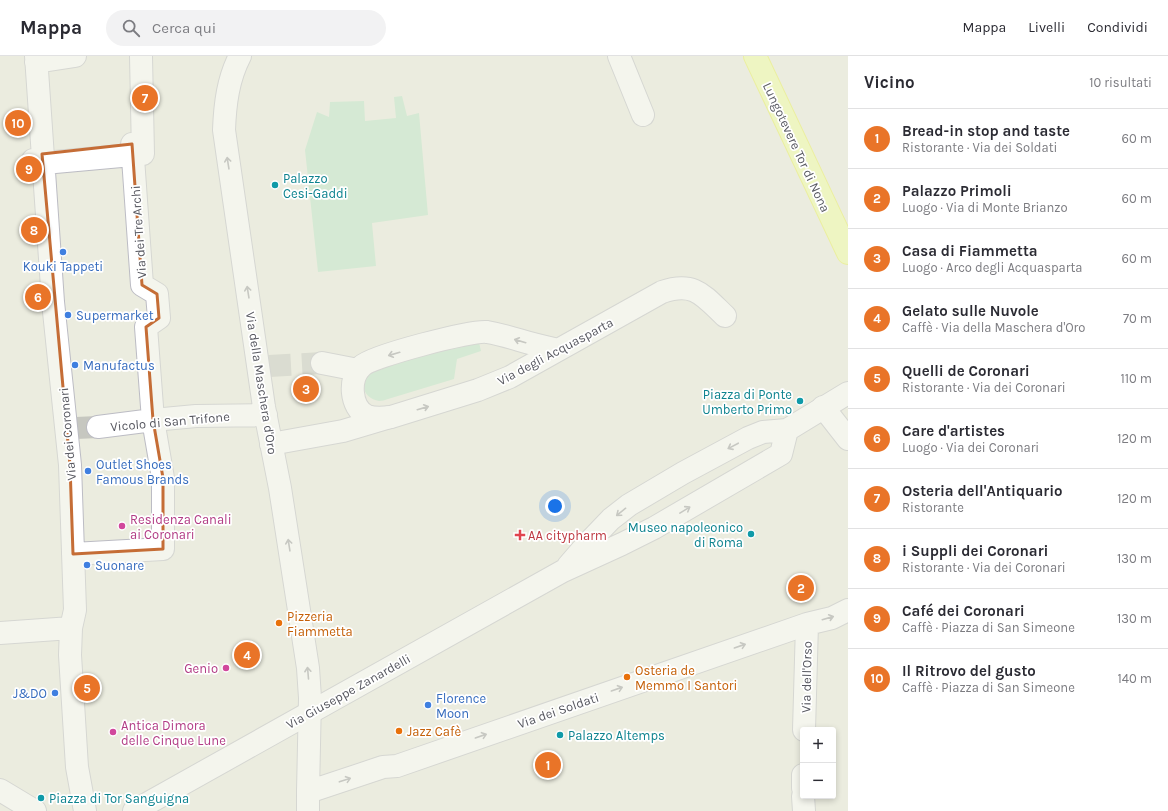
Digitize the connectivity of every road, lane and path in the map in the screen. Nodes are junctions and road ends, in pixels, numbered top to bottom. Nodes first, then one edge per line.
1 (75, 56) edge
2 (140, 56) edge
3 (240, 56) edge
4 (619, 56) edge
5 (755, 56) edge
6 (33, 58) edge
7 (643, 115) dead end
8 (139, 146) junction
9 (42, 158) junction
10 (844, 246) edge
11 (718, 310) dead end
12 (558, 350) junction
13 (322, 363) tunnel mouth
14 (358, 370) junction
15 (848, 393) edge
16 (823, 407) junction
17 (266, 415) junction
18 (848, 416) edge
19 (391, 417) junction
20 (153, 420) junction
21 (98, 426) tunnel mouth
22 (778, 431) junction
23 (848, 439) edge
24 (271, 444) junction
25 (73, 554) junction
26 (563, 571) junction
27 (848, 610) edge
28 (807, 624) junction
29 (71, 628) junction
30 (0, 633) edge
31 (309, 712) junction
32 (804, 727) edge
33 (2, 792) edge
34 (803, 799) edge
35 (308, 801) edge
36 (35, 811) edge
37 (85, 811) edge
38 (134, 811) edge
39 (804, 811) edge

1 - 6 street
2 - 8 street
17 -> 3 street, Via della Maschera d'Oro
4 - 7 street
5 - 10 main road, Lungotevere Tor di Nona
6 - 9 street
8 - 9 street
8 - 20 street, Via dei Tre Archi
9 - 25 street, Via dei Coronari
11 - 12 street, Via degli Acquasparta
12 -> 14 street
19 -> 12 street, Via degli Acquasparta
13 - 14 street
14 - 19 street, Via degli Acquasparta
15 - 16 street
16 - 18 street
16 - 22 street
16 - 23 street
17 - 20 street, Vicolo di San Trifone
17 - 24 street, Via della Maschera d'Oro
19 - 24 street, Via degli Acquasparta
20 - 21 street, Vicolo di San Trifone
20 - 25 street, Via dei Tre Archi
22 -> 26 street, Via Giuseppe Zanardelli
26 -> 22 street, Via Giuseppe Zanardelli
31 -> 24 street, Via della Maschera d'Oro
25 - 29 street, Via dei Coronari
26 - 31 street, Via Giuseppe Zanardelli
28 -> 27 street, Via dei Soldati
28 - 32 street, Via dell'Orso
35 -> 28 street, Via dei Soldati
29 - 30 street
29 - 37 street, Via dei Coronari
31 - 35 street, Via della Maschera d'Oro
31 - 38 street, Via Giuseppe Zanardelli
33 - 36 street
34 - 39 street

